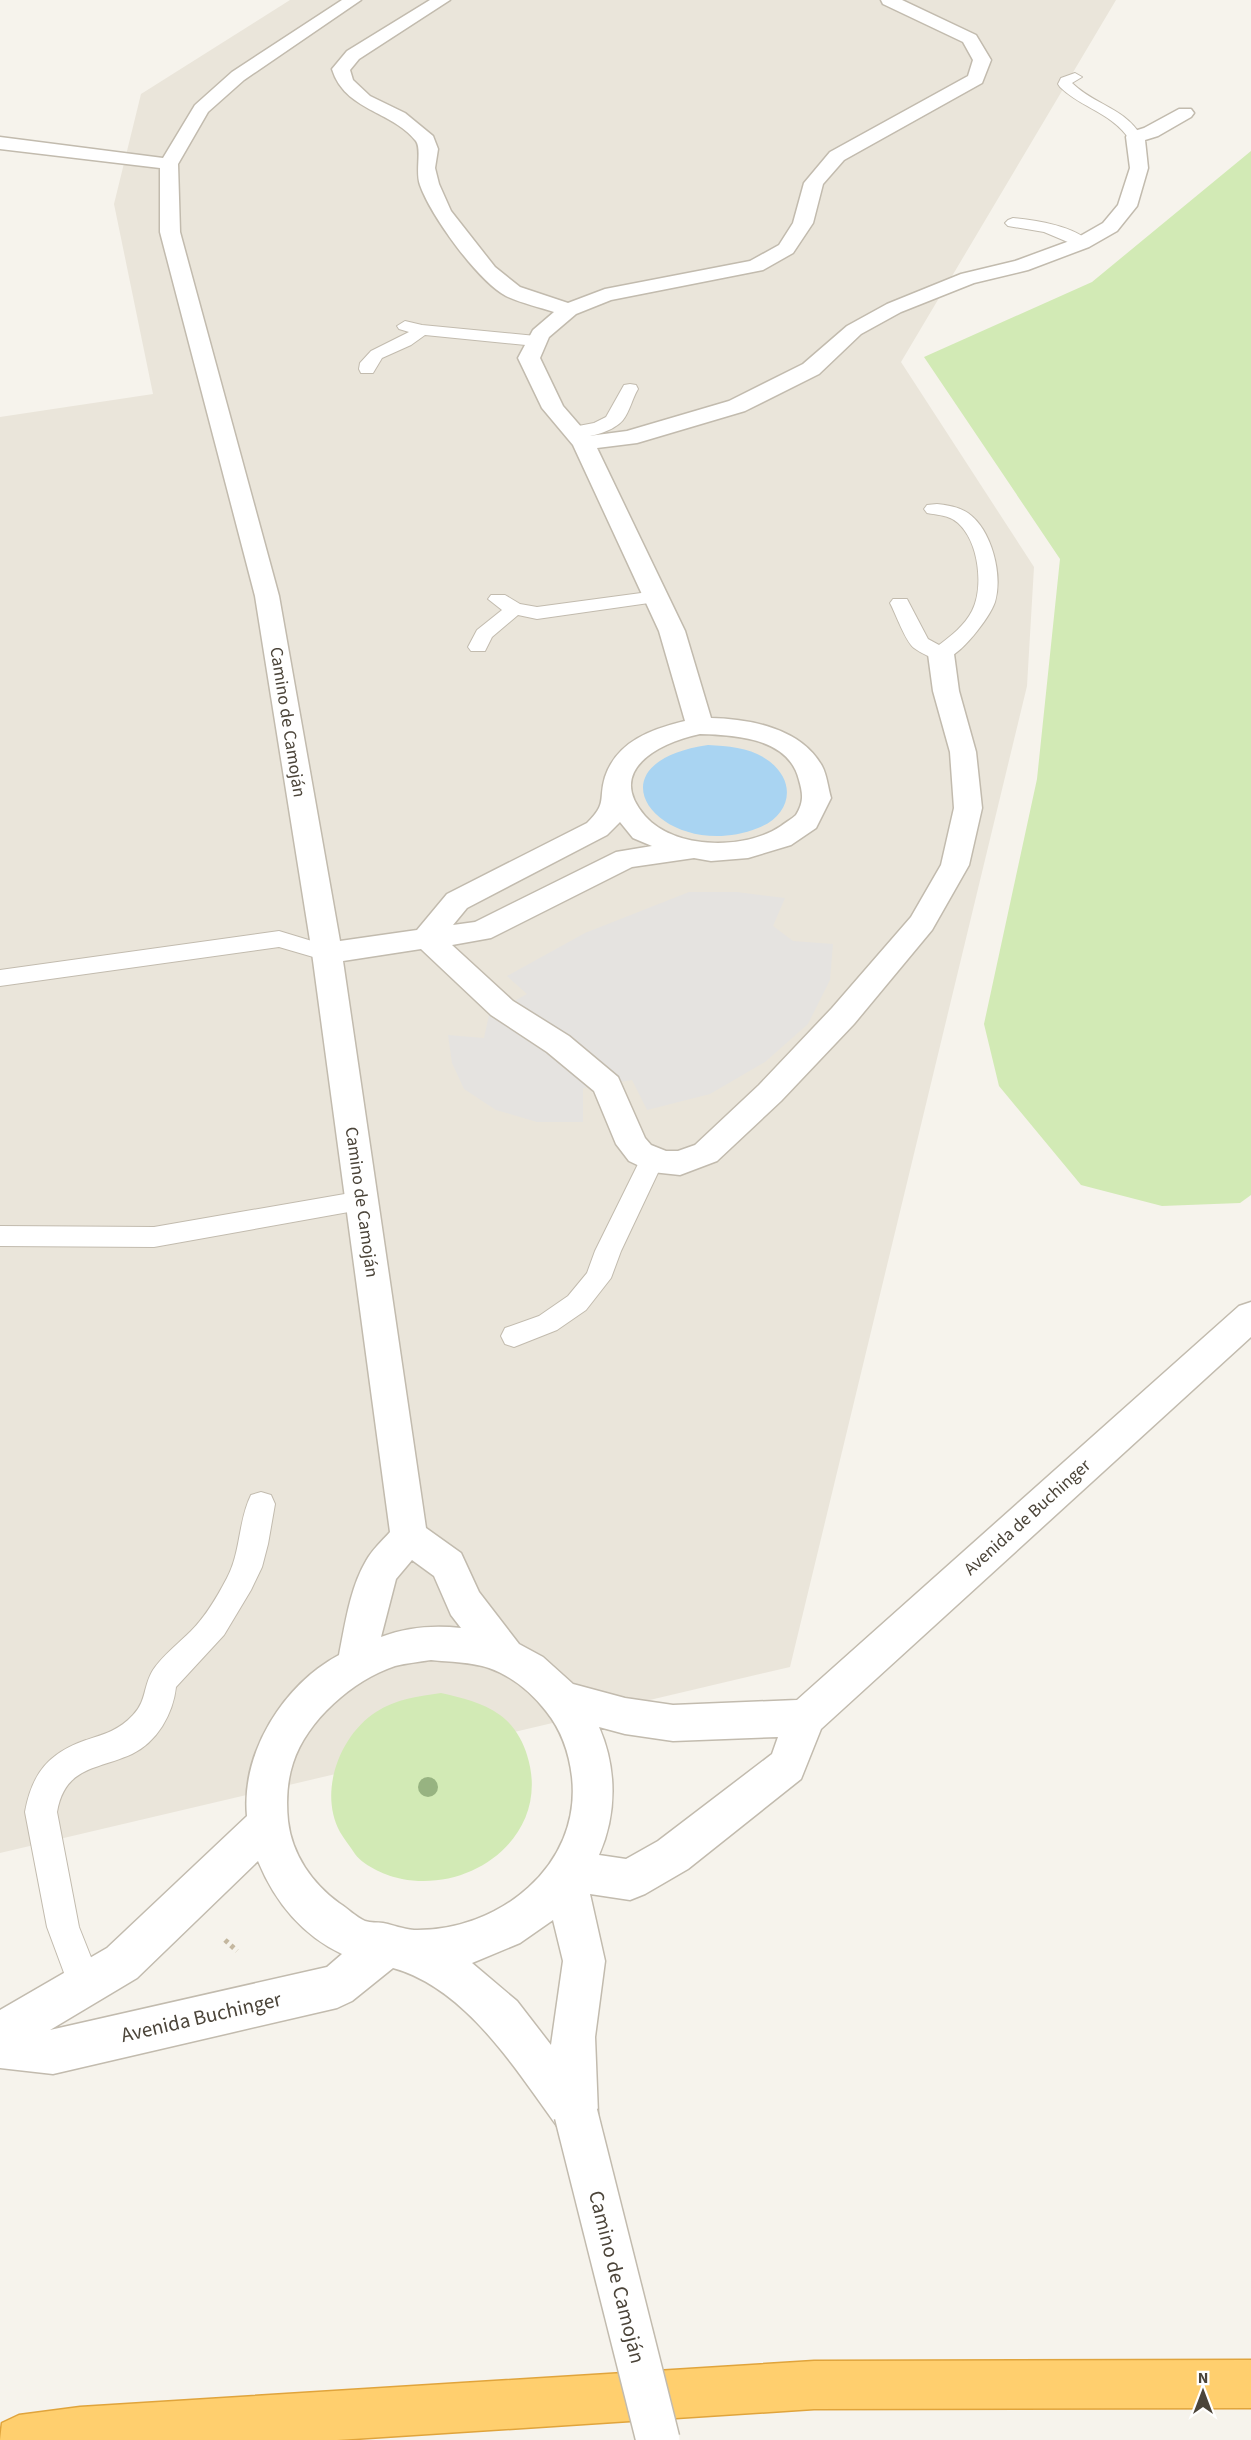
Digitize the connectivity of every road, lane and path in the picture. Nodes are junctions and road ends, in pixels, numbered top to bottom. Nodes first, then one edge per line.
1 (353, 0) edge
2 (442, 0) edge
3 (889, 0) edge
4 (1075, 78) dead end
5 (1185, 113) dead end
6 (1129, 142) junction
7 (0, 143) edge
8 (169, 164) junction
9 (1013, 223) dead end
10 (1082, 243) junction
11 (569, 310) junction
12 (537, 341) junction
13 (367, 369) dead end
14 (630, 389) dead end
15 (579, 437) junction
16 (933, 509) dead end
17 (656, 597) junction
18 (900, 603) dead end
19 (478, 647) dead end
20 (941, 654) junction
21 (700, 726) junction
22 (617, 796) junction
23 (690, 850) junction
24 (427, 938) junction
25 (327, 953) junction
26 (0, 978) edge
27 (652, 1160) junction
28 (362, 1201) junction
29 (0, 1236) edge
30 (1251, 1316) edge
31 (514, 1336) dead end
32 (261, 1504) dead end
33 (410, 1536) junction
34 (505, 1656) junction
35 (356, 1665) junction
36 (564, 1700) junction
37 (805, 1718) junction
38 (267, 1825) junction
39 (567, 1875) junction
40 (401, 1948) junction
41 (85, 1985) junction
42 (0, 2034) edge
43 (0, 2046) edge
44 (576, 2114) junction
45 (1251, 2384) edge
46 (19, 2440) edge
47 (658, 2440) edge

1 - 8 street
2 - 11 street
3 - 11 street
4 - 6 lane
5 - 6 street
6 - 10 street
7 - 8 street
8 - 25 street, Camino de Camoján
9 - 10 lane
10 - 15 street
11 - 12 street
12 - 13 lane
12 - 15 street
14 - 15 lane
15 - 17 street
16 - 20 lane
17 - 19 lane
17 - 21 street
18 - 20 lane
20 - 27 street
21 - 22 street
21 - 23 street
22 - 23 street
22 - 24 street
23 - 24 street
24 - 25 street
24 - 27 street
25 - 26 lane
25 - 28 street, Camino de Camoján
27 - 31 lane
28 - 29 lane
28 - 33 street, Camino de Camoján
30 - 37 street, Avenida de Buchinger
32 - 41 lane
33 - 34 street
33 - 35 street
34 - 35 street
34 - 36 street
35 - 38 street
36 - 37 street
36 - 39 street
37 - 39 street, Avenida de Buchinger
38 - 40 street
38 - 41 street
39 - 40 street
39 - 44 street, Camino de Camoján
40 - 43 street, Avenida Buchinger
40 - 44 street, Camino de Camoján
41 - 42 street
44 - 47 street, Camino de Camoján, bridge
45 - 46 highway

